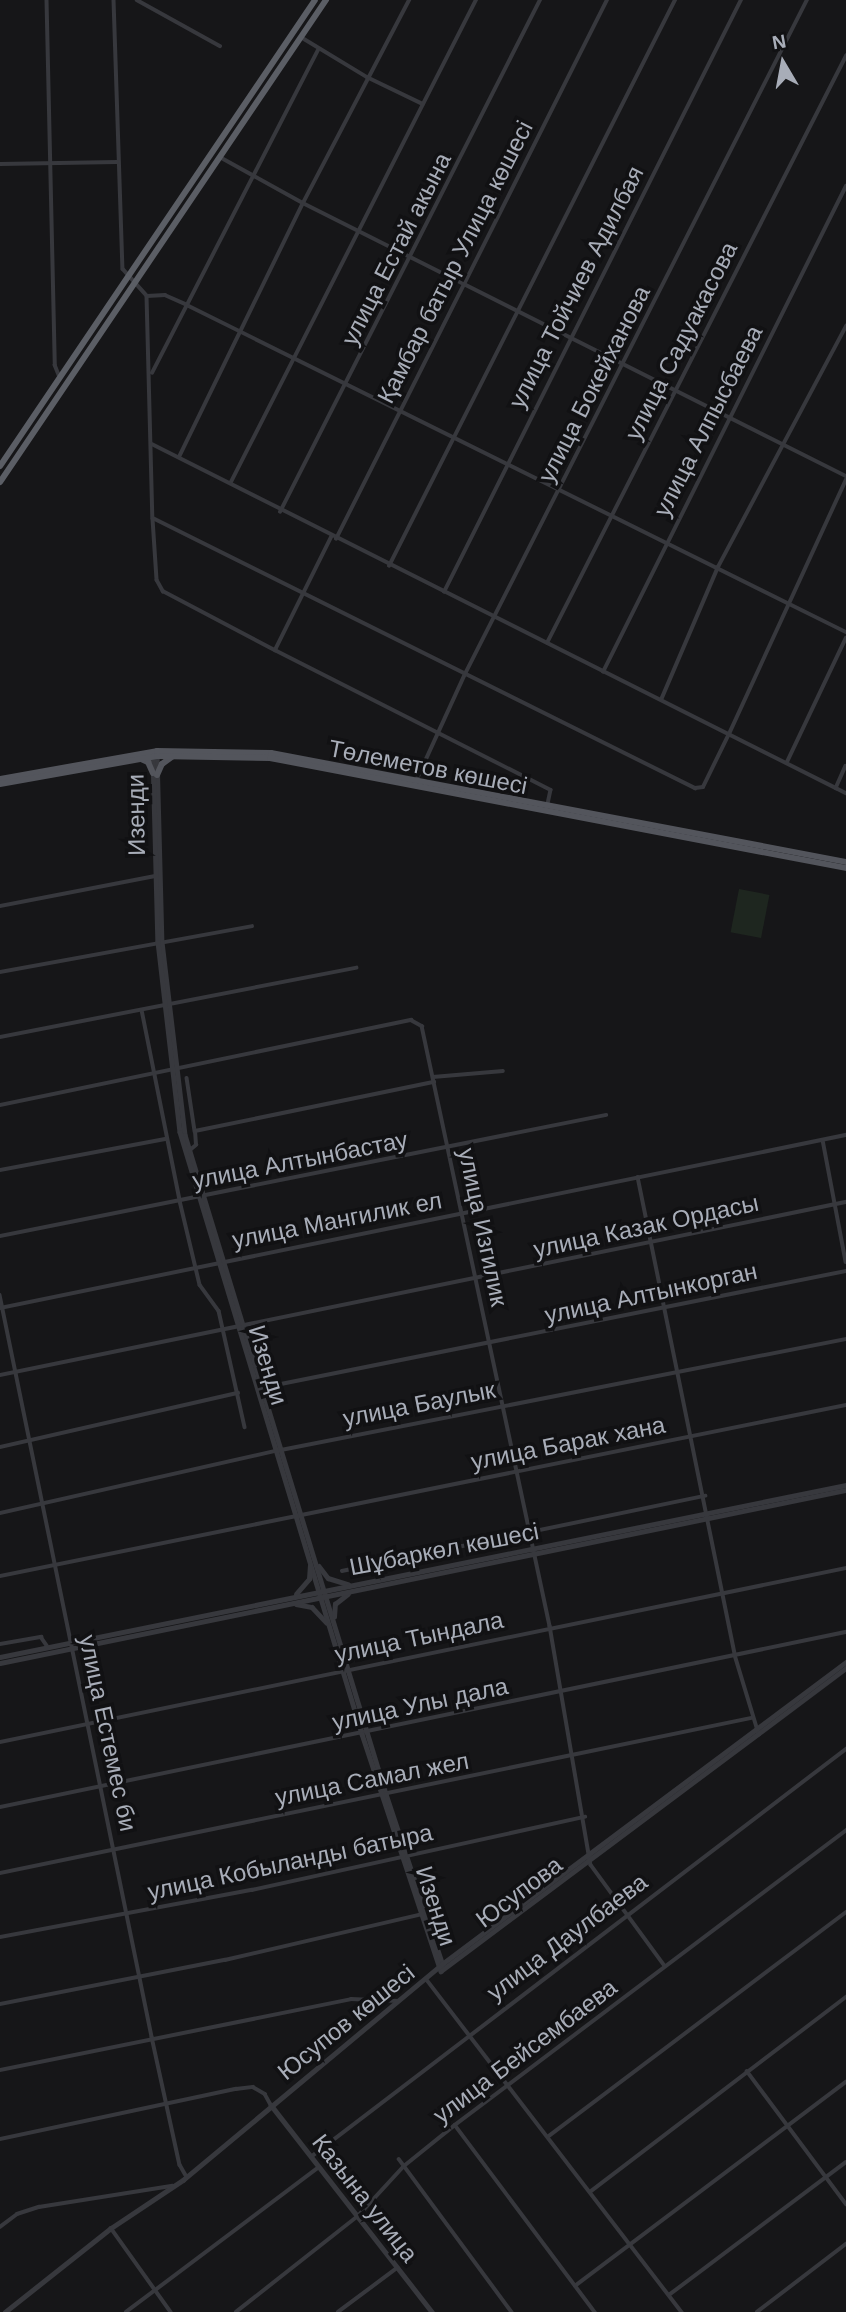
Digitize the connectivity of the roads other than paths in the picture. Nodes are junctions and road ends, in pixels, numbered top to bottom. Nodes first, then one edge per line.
1 (47, 0) edge
2 (114, 0) edge
3 (137, 0) edge
4 (315, 0) edge
5 (326, 0) edge
6 (409, 0) edge
7 (475, 0) edge
8 (607, 0) edge
9 (675, 0) edge
10 (741, 0) edge
11 (807, 0) edge
12 (538, 1) edge
13 (301, 37) junction
14 (220, 46) dead end
15 (318, 50) junction
16 (846, 56) edge
17 (367, 77) junction
18 (423, 104) junction
19 (220, 157) junction
20 (51, 162) junction
21 (117, 162) junction
22 (0, 164) edge
23 (251, 175) junction
24 (846, 186) edge
25 (303, 203) junction
26 (358, 230) junction
27 (411, 257) junction
28 (127, 278) junction
29 (464, 283) junction
30 (135, 284) junction
31 (147, 296) junction
32 (187, 305) junction
33 (517, 310) junction
34 (846, 326) edge
35 (240, 332) junction
36 (570, 337) junction
37 (293, 359) junction
38 (624, 363) junction
39 (151, 375) junction
40 (60, 377) junction
41 (345, 385) junction
42 (676, 388) junction
43 (399, 411) junction
44 (730, 418) junction
45 (453, 438) junction
46 (152, 444) junction
47 (785, 444) junction
48 (179, 457) junction
49 (506, 464) junction
50 (0, 466) edge
51 (846, 477) edge
52 (0, 482) edge
53 (231, 482) junction
54 (560, 491) junction
55 (281, 512) junction
56 (611, 516) junction
57 (153, 518) junction
58 (333, 538) junction
59 (666, 541) junction
60 (388, 566) junction
61 (718, 567) junction
62 (444, 592) junction
63 (303, 595) junction
64 (790, 604) junction
65 (496, 618) junction
66 (846, 632) edge
67 (846, 638) edge
68 (547, 643) junction
69 (275, 650) junction
70 (603, 672) junction
71 (465, 674) junction
72 (661, 701) junction
73 (436, 733) junction
74 (729, 734) junction
75 (155, 753) junction
76 (177, 754) junction
77 (132, 758) junction
78 (786, 763) junction
79 (846, 766) edge
80 (155, 774) junction
81 (0, 779) edge
82 (416, 782) junction
83 (0, 784) edge
84 (836, 788) junction
85 (846, 793) edge
86 (548, 805) junction
87 (846, 862) edge
88 (846, 868) edge
89 (157, 876) junction
90 (0, 906) edge
91 (252, 926) dead end
92 (160, 942) junction
93 (356, 968) dead end
94 (0, 972) edge
95 (167, 1005) junction
96 (142, 1010) junction
97 (0, 1037) edge
98 (174, 1068) junction
99 (503, 1071) dead end
100 (153, 1073) junction
101 (187, 1078) dead end
102 (434, 1080) junction
103 (0, 1105) edge
104 (606, 1115) dead end
105 (195, 1131) junction
106 (846, 1135) edge
107 (166, 1139) junction
108 (823, 1140) junction
109 (450, 1148) junction
110 (187, 1151) junction
111 (0, 1170) edge
112 (638, 1177) junction
113 (201, 1197) junction
114 (180, 1201) junction
115 (846, 1202) edge
116 (833, 1204) junction
117 (462, 1212) junction
118 (0, 1236) edge
119 (653, 1243) junction
120 (221, 1261) junction
121 (846, 1262) edge
122 (197, 1266) junction
123 (846, 1271) edge
124 (477, 1277) junction
125 (0, 1295) edge
126 (666, 1307) junction
127 (1, 1308) edge
128 (240, 1324) junction
129 (223, 1328) junction
130 (846, 1339) edge
131 (489, 1343) junction
132 (15, 1372) junction
133 (679, 1372) junction
134 (0, 1375) edge
135 (260, 1388) junction
136 (238, 1393) junction
137 (846, 1405) edge
138 (500, 1406) junction
139 (245, 1427) dead end
140 (694, 1436) junction
141 (30, 1441) junction
142 (0, 1447) edge
143 (279, 1450) junction
144 (515, 1471) junction
145 (846, 1485) edge
146 (846, 1490) edge
147 (705, 1496) junction
148 (43, 1504) junction
149 (0, 1513) edge
150 (299, 1514) junction
151 (709, 1515) junction
152 (529, 1534) junction
153 (533, 1551) junction
154 (312, 1561) junction
155 (55, 1564) junction
156 (846, 1568) edge
157 (342, 1572) dead end
158 (0, 1576) edge
159 (357, 1587) junction
160 (723, 1593) junction
161 (322, 1594) junction
162 (288, 1601) junction
163 (550, 1626) junction
164 (333, 1630) junction
165 (846, 1632) edge
166 (0, 1644) edge
167 (71, 1645) junction
168 (48, 1647) junction
169 (735, 1655) junction
170 (0, 1660) edge
171 (846, 1662) edge
172 (846, 1668) edge
173 (345, 1671) junction
174 (560, 1692) junction
175 (751, 1718) junction
176 (89, 1723) junction
177 (758, 1731) junction
178 (364, 1734) junction
179 (0, 1742) edge
180 (846, 1749) edge
181 (573, 1756) junction
182 (102, 1787) junction
183 (383, 1795) junction
184 (0, 1807) edge
185 (586, 1816) junction
186 (846, 1830) edge
187 (115, 1849) junction
188 (591, 1853) junction
189 (403, 1856) junction
190 (591, 1860) junction
191 (0, 1873) edge
192 (846, 1912) edge
193 (128, 1913) junction
194 (423, 1914) junction
195 (627, 1914) junction
196 (0, 1937) edge
197 (438, 1951) junction
198 (455, 1955) junction
199 (666, 1966) junction
200 (441, 1968) junction
201 (433, 1975) joint
202 (142, 1977) junction
203 (427, 1980) junction
204 (846, 1997) edge
205 (398, 2001) junction
206 (0, 2004) edge
207 (468, 2034) junction
208 (152, 2038) junction
209 (0, 2070) edge
210 (747, 2071) junction
211 (846, 2082) edge
212 (508, 2084) junction
213 (166, 2105) junction
214 (271, 2105) junction
215 (455, 2125) junction
216 (788, 2126) junction
217 (549, 2136) junction
218 (0, 2138) edge
219 (312, 2157) junction
220 (399, 2159) dead end
221 (846, 2162) edge
222 (404, 2166) junction
223 (319, 2167) junction
224 (187, 2177) junction
225 (827, 2177) junction
226 (176, 2185) junction
227 (590, 2192) junction
228 (846, 2204) edge
229 (358, 2216) junction
230 (0, 2227) edge
231 (111, 2228) junction
232 (846, 2244) edge
233 (631, 2245) junction
234 (397, 2268) junction
235 (575, 2286) junction
236 (154, 2290) junction
237 (669, 2295) junction
238 (5, 2312) edge
239 (126, 2312) edge
240 (171, 2312) edge
241 (236, 2312) edge
242 (338, 2312) edge
243 (432, 2312) edge
244 (512, 2312) edge
245 (595, 2312) edge
246 (682, 2312) edge
247 (757, 2312) edge

1 - 20 street
2 - 21 street
3 - 14 street
4 - 28 highway
5 - 13 highway
6 - 17 street
7 - 18 street
8 - 29 street, Қамбар батыр Улица көшесі
9 - 33 street
10 - 36 street, улица Тойчиев Адилбая
11 - 38 street, улица Бокейханова
12 - 27 street, улица Естай акына
13 - 15 street
13 - 19 highway
15 - 17 street
15 - 23 street
16 - 42 street, улица Садуакасова
17 - 18 street
17 - 25 street
18 - 26 street
19 - 23 street
19 - 30 highway
20 - 21 street
20 - 22 street
20 - 40 street
21 - 28 street
23 - 25 street
23 - 32 street
24 - 44 street, улица Алпысбаева
25 - 26 street
25 - 35 street
26 - 27 street
26 - 37 street
27 - 29 street
27 - 41 street, улица Естай акына
28 - 30 street
28 - 40 highway
29 - 33 street
29 - 43 street, Қамбар батыр Улица көшесі
30 - 31 street
30 - 52 highway
31 - 32 street
31 - 39 street
32 - 35 street
32 - 39 street
33 - 36 street
33 - 45 street
34 - 47 street
35 - 37 street
35 - 48 street
36 - 38 street
36 - 49 street, улица Тойчиев Адилбая
37 - 41 street
37 - 53 street
38 - 42 street
38 - 54 street, улица Бокейханова
39 - 46 street
40 - 50 highway
41 - 43 street
41 - 55 street, улица Естай акына
42 - 44 street
42 - 56 street, улица Садуакасова
43 - 45 street
43 - 58 street, Қамбар батыр Улица көшесі
44 - 47 street
44 - 59 street, улица Алпысбаева
45 - 49 street
45 - 60 street
46 - 48 street
46 - 57 street
47 - 51 street
47 - 61 street
48 - 53 street
49 - 54 street
49 - 62 street, улица Тойчиев Адилбая
51 - 64 street
53 - 55 street
54 - 56 street
54 - 65 street, улица Бокейханова
55 - 58 street
56 - 59 street
56 - 68 street, улица Садуакасова
57 - 63 street
57 - 69 street
58 - 60 street
58 - 63 street, Қамбар батыр Улица көшесі
59 - 61 street
59 - 70 street, улица Алпысбаева
60 - 62 street
61 - 64 street
61 - 72 street
62 - 65 street
63 - 69 street, Қамбар батыр Улица көшесі
63 - 71 street
64 - 66 street
64 - 74 street
65 - 68 street
65 - 71 street, улица Бокейханова
67 - 78 street
68 - 70 street
69 - 73 street
70 - 72 street
71 - 73 street, улица Бокейханова
71 - 74 street
72 - 74 street
73 - 82 street, улица Бокейханова
73 - 86 street
74 - 78 street
75 - 76 main road, Төлеметов көшесі
75 - 77 main road, Төлеметов көшесі
75 - 80 street, Изенди
75 - 81 main road, Төлеметов көшесі
75 - 82 main road, Төлеметов көшесі
76 - 80 main road
76 - 82 main road, Төлеметов көшесі
77 - 80 main road
77 - 83 main road, Төлеметов көшесі
78 - 84 street
79 - 84 street
80 - 89 street, Изенди
82 - 86 main road, Төлеметов көшесі
82 - 88 main road, Төлеметов көшесі
84 - 85 street
86 - 87 main road, Төлеметов көшесі
89 - 90 street
89 - 92 street, Изенди
91 - 92 street
92 - 94 street
92 - 95 street, Изенди
93 - 95 street
95 - 96 street
95 - 98 street, Изенди
96 - 97 street
96 - 100 street
98 - 100 street, улица Изгилик
98 - 102 street, улица Изгилик
98 - 110 street, Изенди
99 - 102 street
100 - 103 street, улица Изгилик
100 - 107 street
101 - 105 street
102 - 105 street
102 - 109 street, улица Изгилик
104 - 109 street, улица Алтынбастау
105 - 110 street
106 - 108 street, улица Мангилик ел
107 - 111 street
107 - 114 street
108 - 112 street, улица Мангилик ел
108 - 116 street
109 - 113 street, улица Алтынбастау
109 - 117 street, улица Изгилик
110 - 113 street, Изенди
112 - 117 street, улица Мангилик ел
112 - 119 street
113 - 114 street, улица Алтынбастау
113 - 120 street, Изенди
114 - 118 street, улица Алтынбастау
114 - 122 street
115 - 116 street, улица Казак Ордасы
116 - 119 street, улица Казак Ордасы
116 - 121 street
117 - 120 street, улица Мангилик ел
117 - 124 street, улица Изгилик
119 - 124 street, улица Казак Ордасы
119 - 126 street
120 - 122 street, улица Мангилик ел
120 - 128 street, Изенди
122 - 127 street, улица Мангилик ел
122 - 129 street
123 - 126 street, улица Алтынкорган
124 - 128 street, улица Казак Ордасы
124 - 131 street, улица Изгилик
125 - 127 street, улица Естемес би
126 - 131 street, улица Алтынкорган
126 - 133 street
127 - 132 street, улица Естемес би
128 - 129 street, улица Казак Ордасы
128 - 135 street, Изенди
129 - 132 street, улица Казак Ордасы
129 - 136 street
130 - 133 street, улица Баулык
131 - 135 street, улица Алтынкорган
131 - 138 street, улица Изгилик
132 - 134 street, улица Казак Ордасы
132 - 141 street, улица Естемес би
133 - 138 street, улица Баулык
133 - 140 street
135 - 143 street, Изенди
136 - 139 street
136 - 141 street
137 - 140 street, улица Барак хана
138 - 143 street, улица Баулык
138 - 144 street, улица Изгилик
140 - 144 street, улица Барак хана
140 - 147 street
141 - 142 street
141 - 148 street, улица Естемес би
143 - 148 street, улица Баулык
143 - 150 street, Изенди
144 - 150 street, улица Барак хана
144 - 152 street, улица Изгилик
145 - 151 street, Шұбаркөл көшесі
146 - 151 street
147 - 151 street
147 - 152 street
148 - 149 street, улица Баулык
148 - 155 street, улица Естемес би
150 - 154 street, Изенди
150 - 155 street, улица Барак хана
151 - 153 street, Шұбаркөл көшесі
151 - 160 street
152 - 153 street, улица Изгилик
152 - 157 street
153 - 159 street, Шұбаркөл көшесі
153 - 163 street, улица Изгилик
154 - 159 street
154 - 161 street, Изенди
154 - 162 street
155 - 158 street, улица Барак хана
155 - 167 street, улица Естемес би
156 - 160 street, улица Тындала
159 - 161 street, Шұбаркөл көшесі
159 - 164 street
160 - 163 street, улица Тындала
160 - 169 street
161 - 162 street, Шұбаркөл көшесі
161 - 164 street, Изенди
162 - 164 street
162 - 167 street, Шұбаркөл көшесі
163 - 173 street, улица Тындала
163 - 174 street, улица Изгилик
164 - 173 street, Изенди
165 - 169 street, улица Улы дала
166 - 168 street, Шұбаркөл көшесі
167 - 168 street, Шұбаркөл көшесі
167 - 170 street, Шұбаркөл көшесі
167 - 176 street, улица Естемес би
168 - 170 street, Шұбаркөл көшесі
169 - 174 street, улица Улы дала
169 - 175 street
171 - 177 street, Юсупов көшесі
172 - 177 street, Юсупов көшесі
173 - 176 street, улица Тындала
173 - 178 street, Изенди
174 - 178 street, улица Улы дала
174 - 181 street, улица Изгилик
175 - 177 street
175 - 181 street, улица Самал жел
176 - 179 street, улица Тындала
176 - 182 street, улица Естемес би
177 - 188 street, Юсупов көшесі
177 - 190 street, Юсупов көшесі
178 - 182 street, улица Улы дала
178 - 183 street, Изенди
180 - 195 street, улица Даулбаева
181 - 183 street, улица Самал жел
181 - 185 street, улица Изгилик
182 - 184 street, улица Улы дала
182 - 187 street, улица Естемес би
183 - 187 street, улица Самал жел
183 - 189 street, Изенди
185 - 188 street, улица Изгилик
185 - 189 street, улица Кобыланды батыра
186 - 199 street, улица Бейсембаева
187 - 191 street, улица Самал жел
187 - 193 street, улица Естемес би
188 - 190 street, улица Изгилик
188 - 198 street, Юсупов көшесі
189 - 193 street, улица Кобыланды батыра
189 - 194 street, Изенди
190 - 195 street
190 - 200 street, Юсупова
192 - 217 street
193 - 196 street, улица Кобыланды батыра
193 - 202 street, улица Естемес би
194 - 197 street, Изенди
194 - 200 street, Изенди
194 - 202 street
195 - 199 street
195 - 207 street, улица Даулбаева
197 - 198 street
197 - 200 street, Изенди
198 - 200 street, Юсупов көшесі
199 - 212 street, улица Бейсембаева
200 - 201 street, Юсупова
201 - 203 street, Юсупов көшесі
202 - 206 street
202 - 208 street, улица Естемес би
203 - 205 street, Юсупов көшесі
203 - 207 street
204 - 210 street
205 - 208 street
205 - 214 street, Юсупов көшесі
207 - 212 street
207 - 219 street, улица Даулбаева
208 - 209 street
208 - 213 street, улица Естемес би
210 - 216 street
210 - 227 street
211 - 216 street
212 - 215 street, улица Бейсембаева
212 - 217 street
213 - 214 street
213 - 218 street
213 - 224 street, улица Естемес би
214 - 219 street, Казына улица
214 - 224 street, Юсупов көшесі
215 - 222 street, улица Бейсембаева
215 - 235 street
216 - 225 street
216 - 233 street
217 - 227 street
219 - 223 street, Казына улица
220 - 222 street
221 - 225 street
222 - 229 street, улица Бейсембаева
222 - 244 street
223 - 229 street, Казына улица
223 - 236 street
224 - 226 street, Юсупов көшесі
225 - 228 street
225 - 237 street
226 - 230 street
226 - 231 street, Юсупов көшесі
227 - 233 street
229 - 234 street, Казына улица
229 - 241 street, улица Бейсембаева
231 - 236 street
231 - 238 street, Юсупов көшесі
232 - 247 street
233 - 235 street
233 - 237 street
234 - 242 street
234 - 243 street, Казына улица
235 - 245 street
236 - 239 street
236 - 240 street
237 - 246 street

